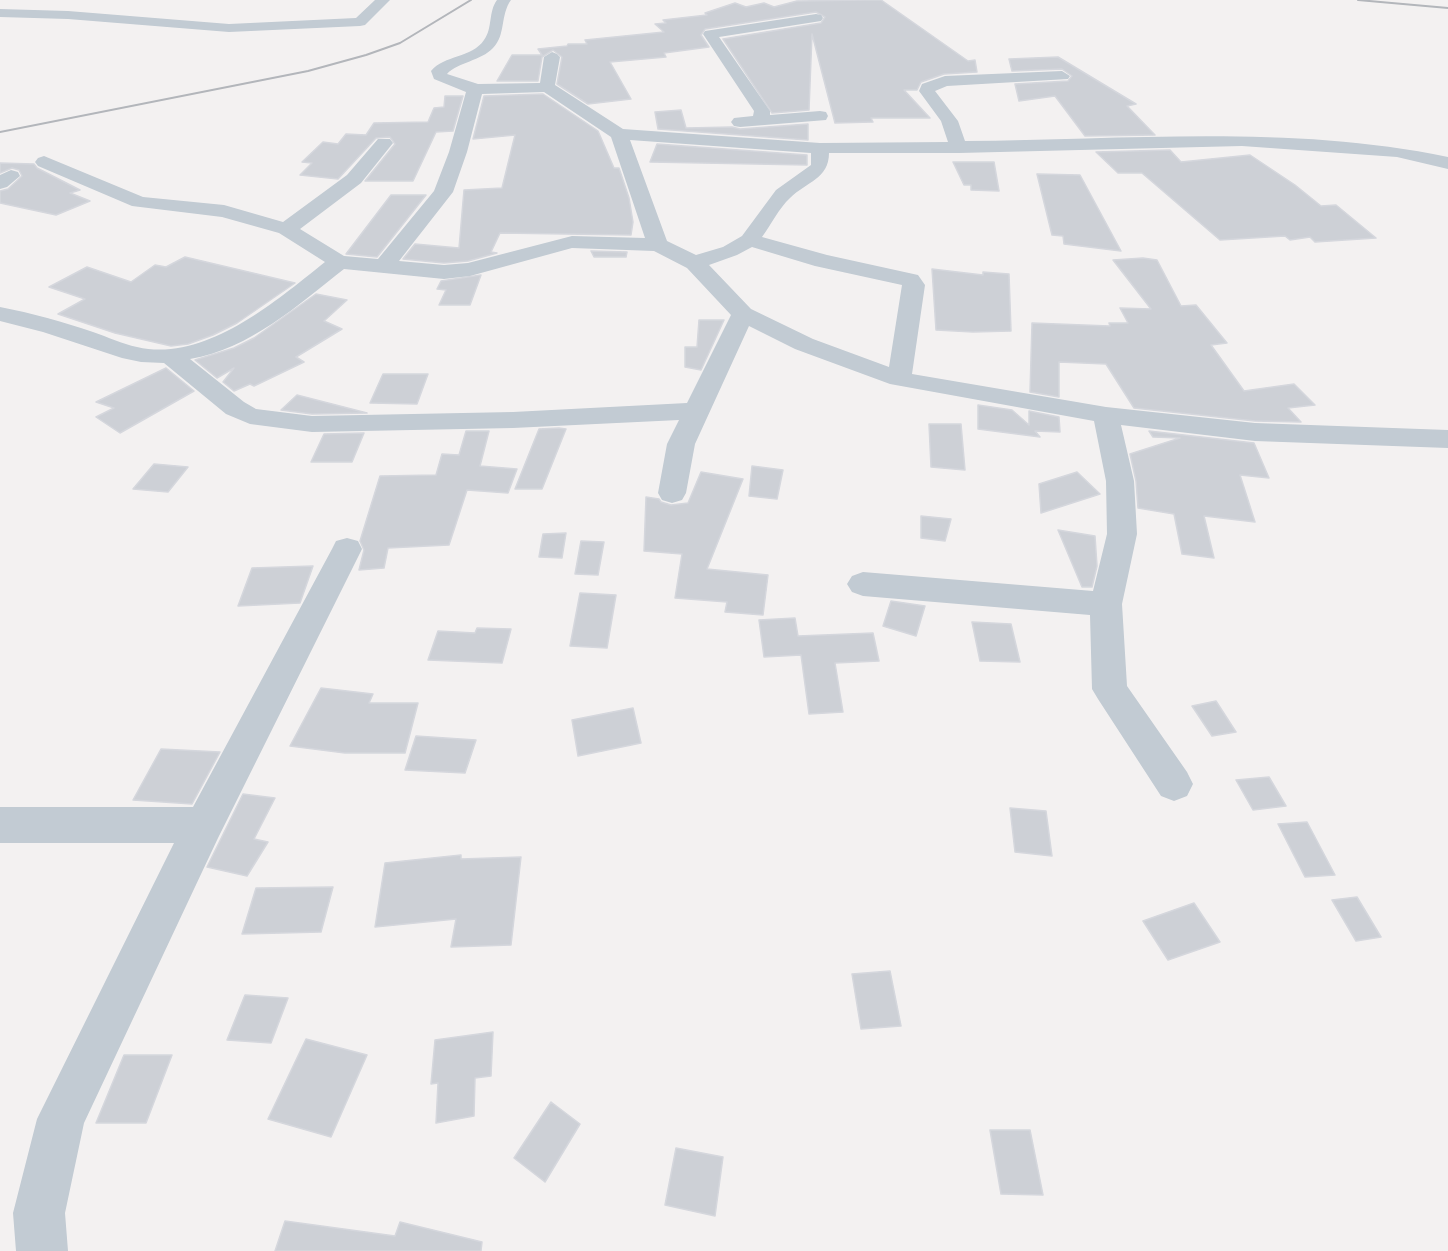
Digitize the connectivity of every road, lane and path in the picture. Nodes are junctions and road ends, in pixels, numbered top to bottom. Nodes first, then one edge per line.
1 (383, 0) edge
2 (504, 0) edge
3 (0, 13) edge
4 (816, 18) dead end
5 (552, 57) dead end
6 (1062, 76) dead end
7 (547, 87) junction
8 (474, 90) junction
9 (820, 116) dead end
10 (761, 119) junction
11 (619, 134) junction
12 (384, 143) dead end
13 (820, 148) junction
14 (959, 148) junction
15 (44, 162) dead end
16 (1448, 163) edge
17 (286, 230) junction
18 (749, 240) junction
19 (658, 245) junction
20 (339, 262) junction
21 (695, 263) junction
22 (383, 267) junction
23 (0, 314) edge
24 (743, 314) junction
25 (171, 356) junction
26 (899, 379) junction
27 (697, 411) junction
28 (1106, 415) junction
29 (1448, 439) edge
30 (672, 493) dead end
31 (347, 549) dead end
32 (863, 584) dead end
33 (1106, 604) junction
34 (1174, 784) dead end
35 (0, 825) edge
36 (204, 825) junction
37 (42, 1251) edge

1 - 3 street
2 - 8 street
4 - 10 street
5 - 7 street
6 - 14 street
7 - 8 street
7 - 11 street
8 - 22 street
9 - 10 street
10 - 11 street
11 - 13 street
11 - 19 street
12 - 17 street
13 - 14 street
13 - 18 street
14 - 16 street
15 - 17 street
17 - 20 street
18 - 21 street
18 - 26 street
19 - 21 street
19 - 22 street
20 - 22 street
20 - 25 street
21 - 24 street
23 - 25 street
24 - 26 street
24 - 27 street
25 - 27 street
26 - 28 street
27 - 30 street
28 - 29 street
28 - 33 street
31 - 36 street
32 - 33 street
33 - 34 street
35 - 36 street
36 - 37 street

